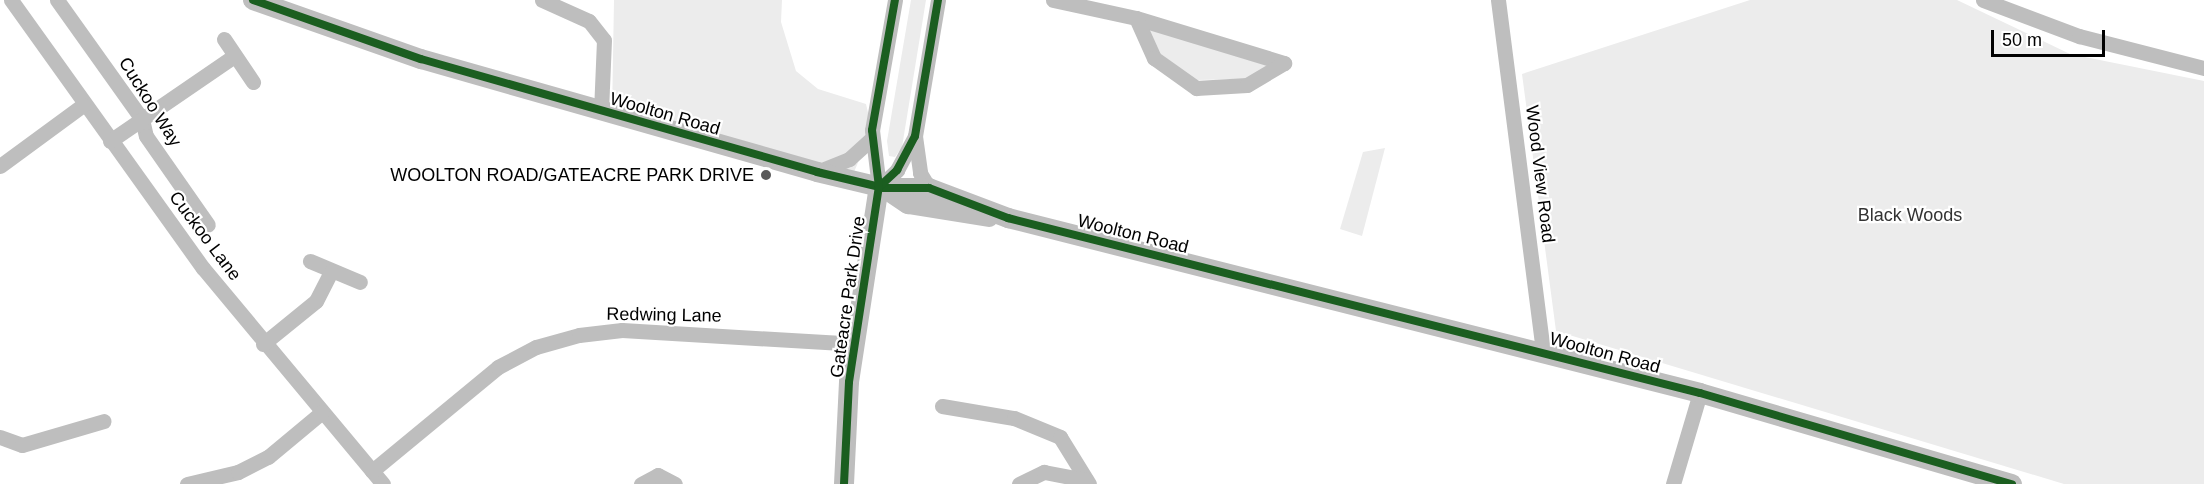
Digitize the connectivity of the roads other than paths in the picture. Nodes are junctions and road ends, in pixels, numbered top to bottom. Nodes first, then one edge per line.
1 (11, 0) edge
2 (57, 0) edge
3 (253, 0) edge
4 (542, 0) edge
5 (895, 0) edge
6 (938, 0) edge
7 (1053, 0) edge
8 (1498, 0) edge
9 (1983, 0) edge
10 (1136, 18) junction
11 (224, 39) dead end
12 (234, 56) junction
13 (2204, 69) edge
14 (253, 82) dead end
15 (83, 105) junction
16 (601, 111) junction
17 (142, 119) junction
18 (915, 136) junction
19 (871, 139) junction
20 (110, 141) junction
21 (0, 166) edge
22 (817, 172) junction
23 (882, 187) junction
24 (929, 188) junction
25 (1008, 218) junction
26 (208, 225) dead end
27 (310, 261) dead end
28 (331, 272) junction
29 (360, 282) dead end
30 (263, 344) junction
31 (855, 344) junction
32 (1544, 352) junction
33 (1700, 393) junction
34 (942, 406) dead end
35 (322, 412) junction
36 (104, 421) dead end
37 (0, 437) edge
38 (372, 471) junction
39 (1088, 482) edge
40 (187, 484) edge
41 (383, 484) edge
42 (641, 484) edge
43 (675, 484) edge
44 (844, 484) edge
45 (1019, 484) edge
46 (1673, 484) edge
47 (2012, 484) edge

1 - 15 street, Cuckoo Lane
2 - 17 street, Cuckoo Way
3 - 16 street, Woolton Road
4 - 16 street
5 - 19 street
6 - 18 street
7 - 10 street
8 - 32 street, Wood View Road
9 - 13 street
10 - 10 street
11 - 12 street
12 - 14 street
12 - 17 street
15 - 20 street, Cuckoo Lane
15 - 21 street
16 - 22 street, Woolton Road
17 - 20 street
17 - 26 street, Cuckoo Way
18 - 23 street
18 - 24 street
19 - 22 street
19 - 23 street
20 - 30 street, Cuckoo Lane
22 - 23 street, Woolton Road
23 - 24 street, Woolton Road
23 - 25 street, Woolton Road
23 - 31 street, Gateacre Park Drive
24 - 25 street, Woolton Road
25 - 32 street, Woolton Road
27 - 28 street
28 - 29 street
28 - 30 street
30 - 35 street, Cuckoo Lane
31 - 38 street, Redwing Lane
31 - 44 street, Gateacre Park Drive
32 - 33 street, Woolton Road
33 - 46 street
33 - 47 street, Woolton Road
34 - 39 street
35 - 38 street, Cuckoo Lane
35 - 40 street
36 - 37 street
38 - 41 street, Cuckoo Lane
39 - 45 street
42 - 43 street

